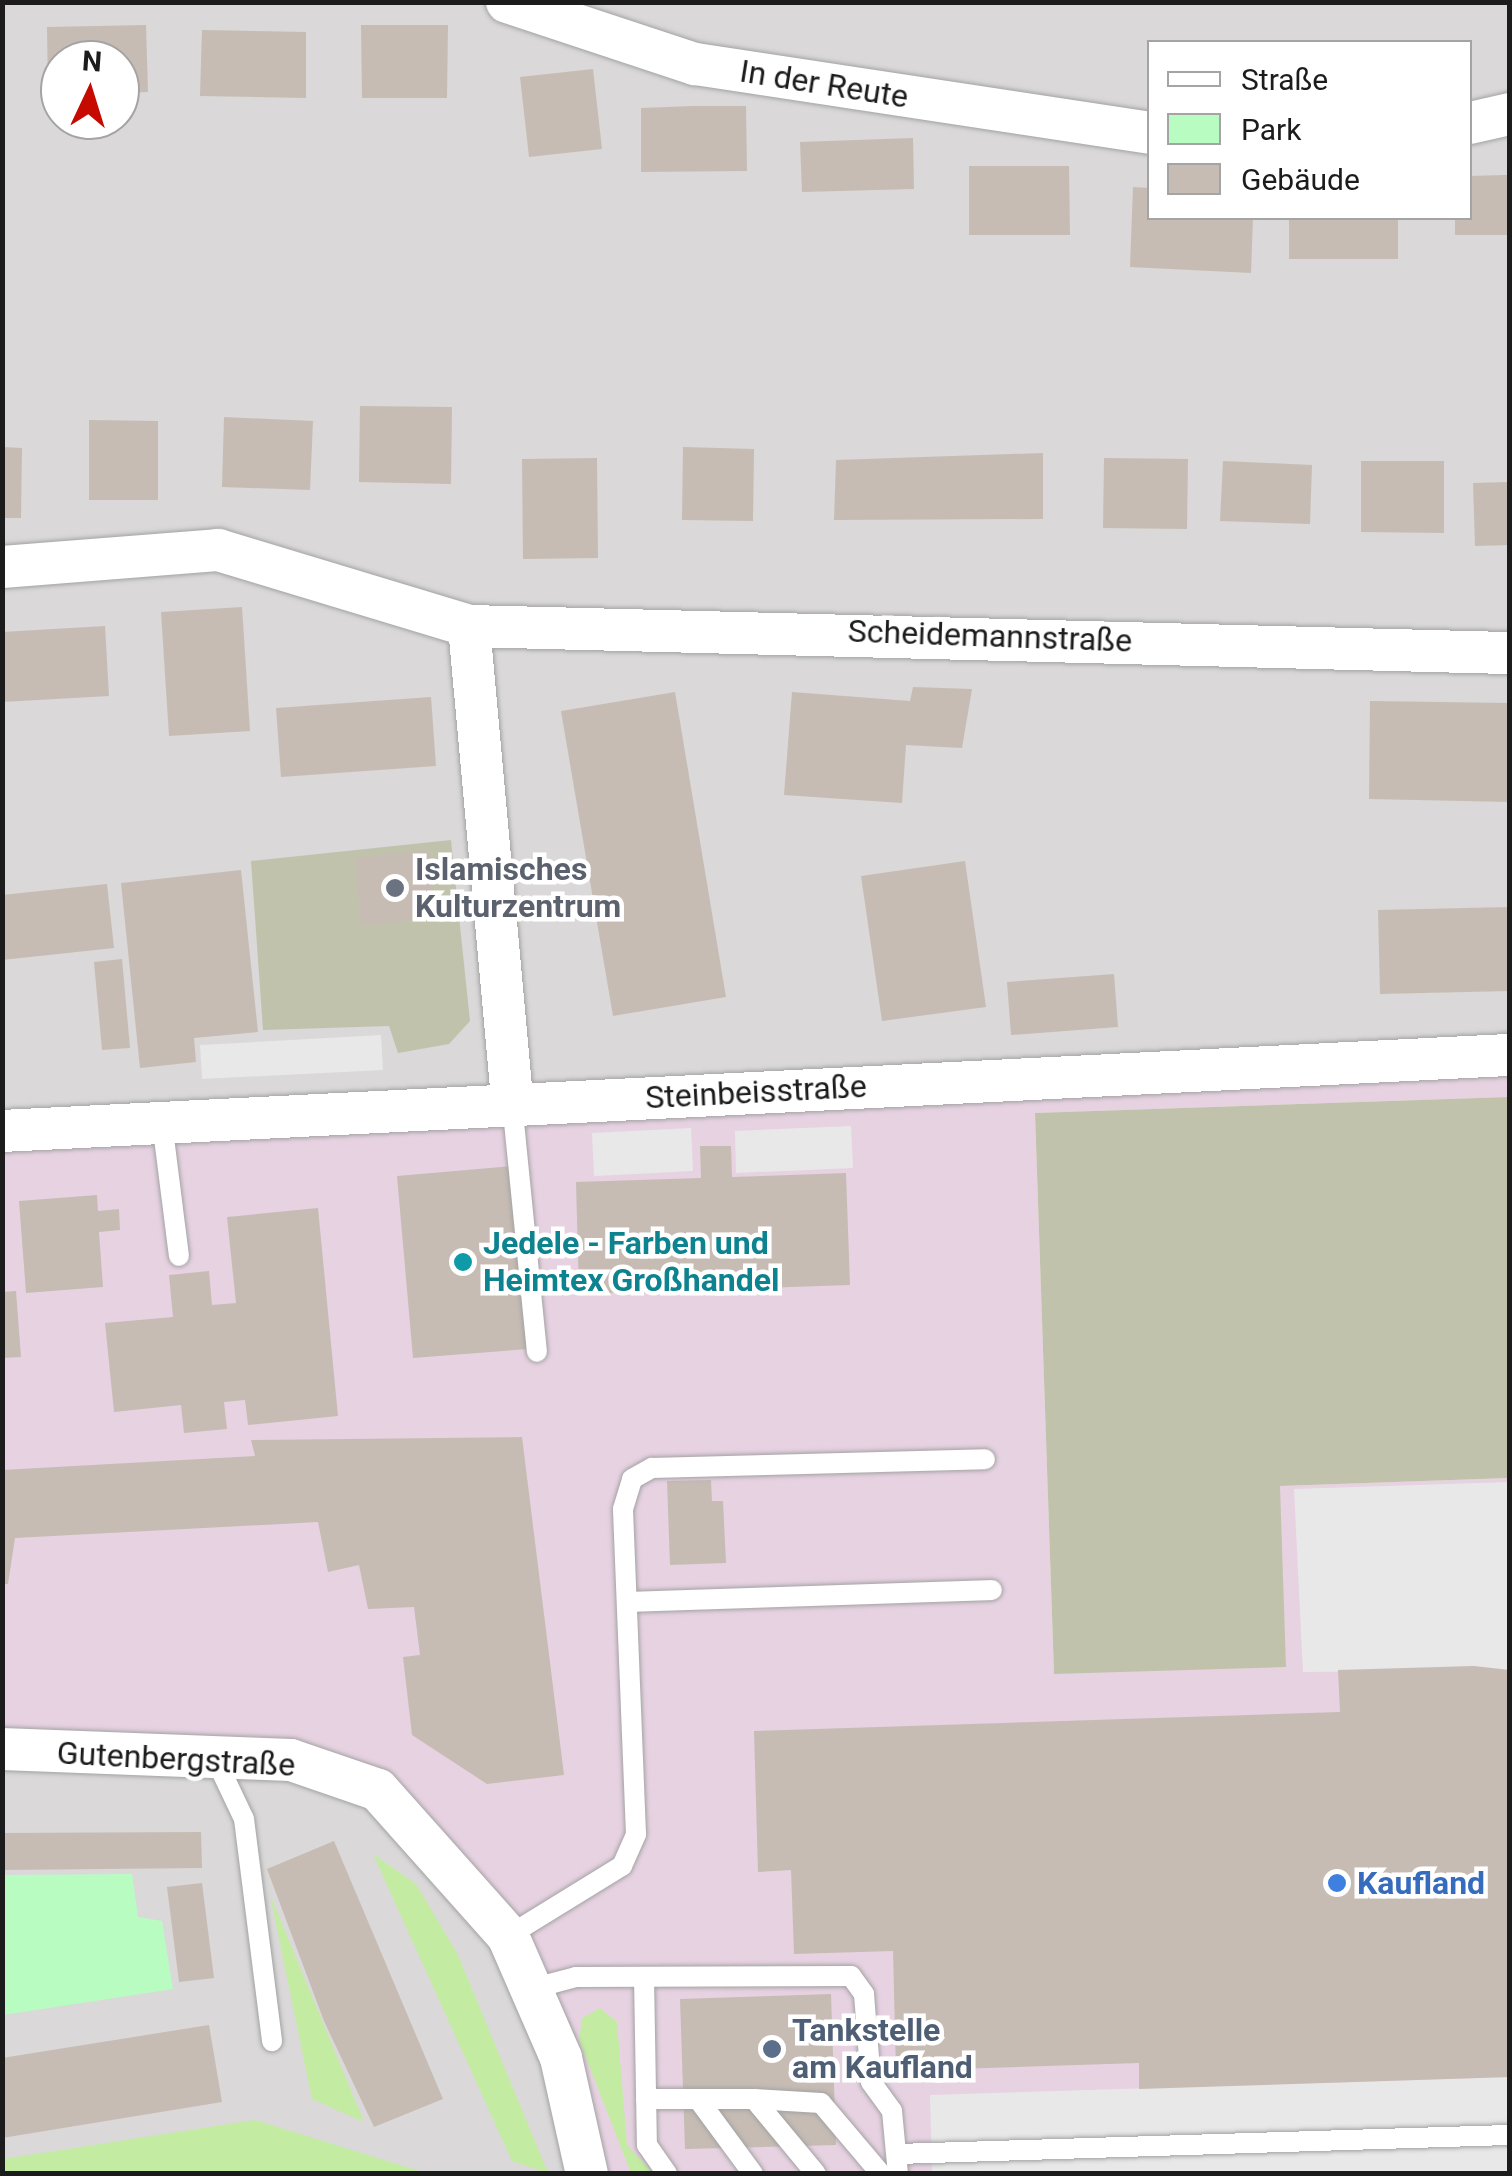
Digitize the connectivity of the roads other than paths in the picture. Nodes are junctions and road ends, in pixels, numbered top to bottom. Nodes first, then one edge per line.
1 (506, 2) edge
2 (1510, 114) edge
3 (1472, 123) edge
4 (1147, 133) edge
5 (2, 567) edge
6 (470, 626) junction
7 (1510, 652) edge
8 (1510, 1054) edge
9 (512, 1102) junction
10 (162, 1122) junction
11 (2, 1131) edge
12 (179, 1256) dead end
13 (537, 1352) dead end
14 (985, 1459) dead end
15 (992, 1590) dead end
16 (628, 1602) junction
17 (2, 1749) edge
18 (216, 1760) junction
19 (508, 1936) junction
20 (644, 1977) junction
21 (531, 1989) junction
22 (272, 2041) dead end
23 (698, 2099) junction
24 (754, 2099) junction
25 (646, 2100) junction
26 (1510, 2135) edge
27 (898, 2164) edge
28 (587, 2174) edge
29 (667, 2174) edge
30 (753, 2174) edge
31 (816, 2174) edge
32 (881, 2174) edge

1 - 4 street, In der Reute
2 - 3 street
5 - 6 street, Scheidemannstraße
6 - 7 street, Scheidemannstraße
6 - 9 street
8 - 9 street, Steinbeisstraße
9 - 10 street, Steinbeisstraße
9 - 13 lane
10 - 11 street, Steinbeisstraße
10 - 12 lane
14 - 16 lane
15 - 16 lane
16 - 19 lane
17 - 18 street, Gutenbergstraße
18 - 19 street, Gutenbergstraße
18 - 22 lane
19 - 21 street, Gutenbergstraße
20 - 21 lane
20 - 25 lane
20 - 27 lane
21 - 28 street, Gutenbergstraße
23 - 24 lane
23 - 25 lane
23 - 30 lane
24 - 31 lane
24 - 32 lane
25 - 29 lane
26 - 27 lane

